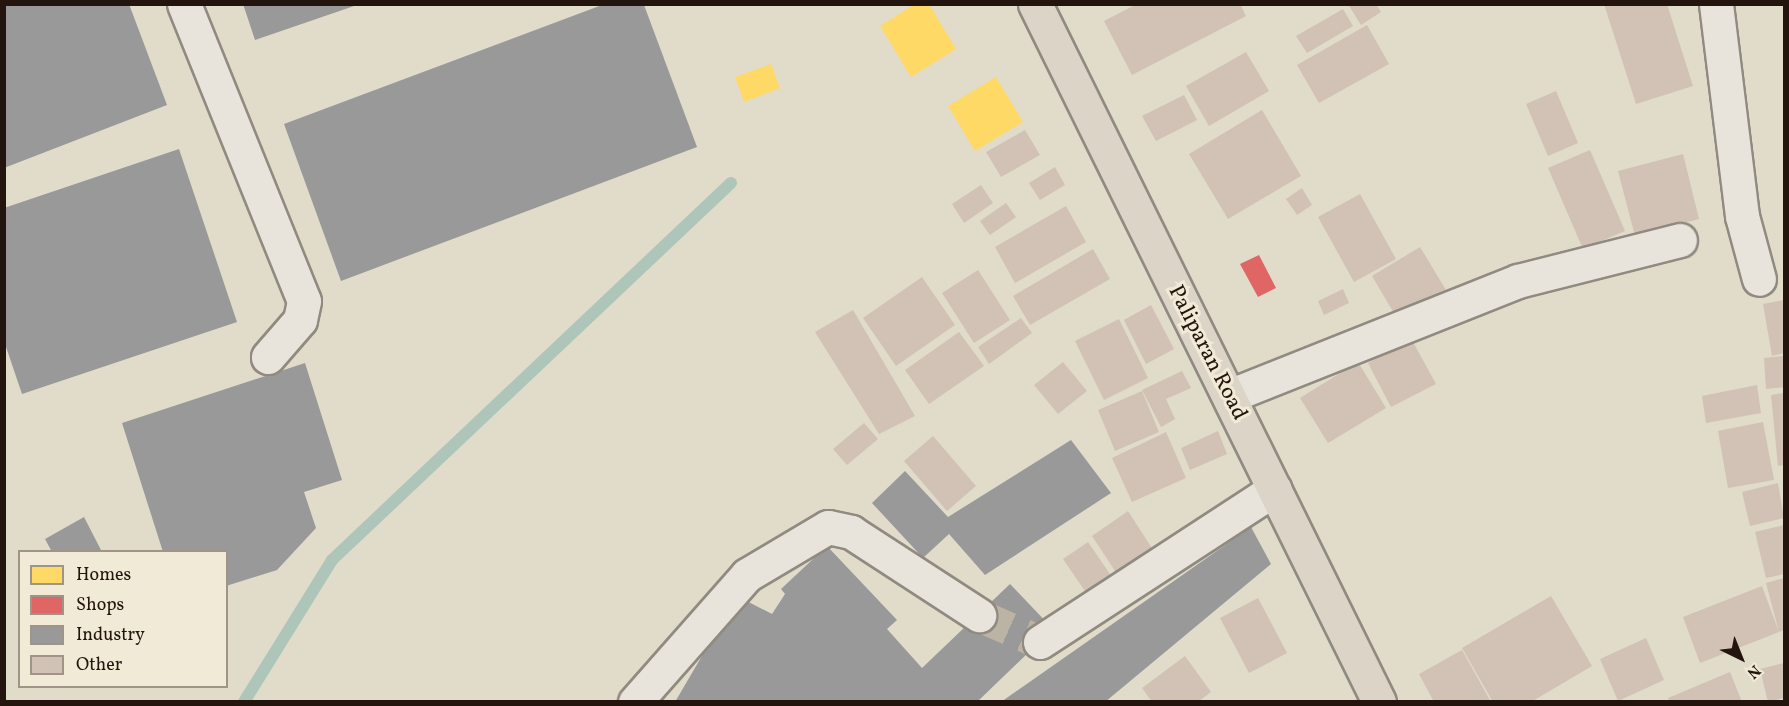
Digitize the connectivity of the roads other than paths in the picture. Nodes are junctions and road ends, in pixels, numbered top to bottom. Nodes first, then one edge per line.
1 (184, 4) edge
2 (1035, 4) edge
3 (1716, 4) edge
4 (1680, 240) dead end
5 (1759, 279) dead end
6 (268, 357) dead end
7 (1229, 396) junction
8 (1275, 489) junction
9 (979, 615) tunnel mouth
10 (1040, 642) dead end
11 (635, 702) edge
12 (1379, 702) edge

1 - 6 street
2 - 7 main road, Paliparan Road
3 - 5 street
4 - 7 street
7 - 8 main road, Paliparan Road
8 - 10 street
8 - 12 main road, Paliparan Road
9 - 11 street

